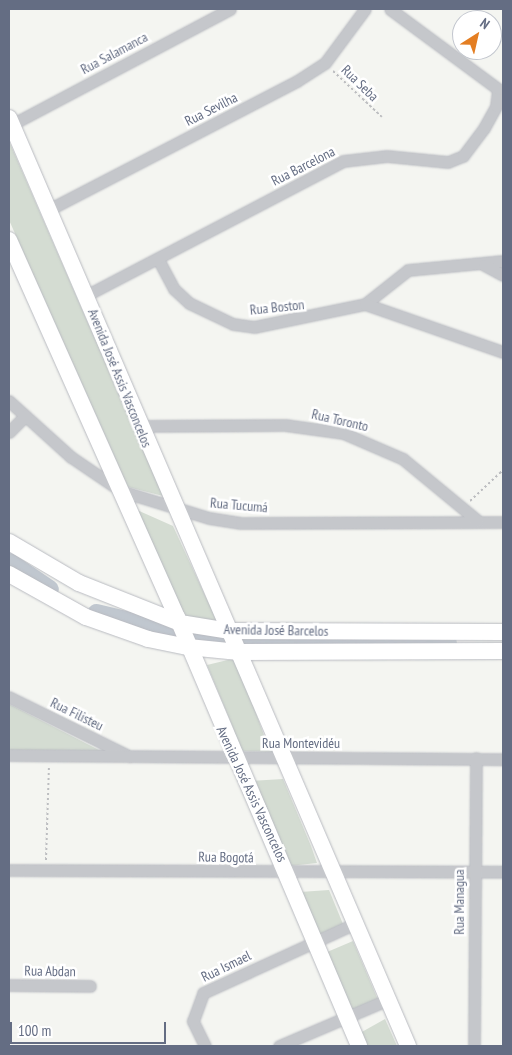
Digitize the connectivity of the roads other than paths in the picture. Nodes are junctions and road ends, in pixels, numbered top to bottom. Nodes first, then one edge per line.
1 (230, 9) edge
2 (365, 9) edge
3 (390, 9) edge
4 (10, 123) edge
5 (50, 209) junction
6 (9, 240) edge
7 (158, 259) junction
8 (503, 261) edge
9 (484, 265) junction
10 (503, 275) edge
11 (87, 295) junction
12 (365, 304) junction
13 (503, 352) edge
14 (9, 401) edge
15 (25, 416) junction
16 (139, 426) junction
17 (9, 432) edge
18 (121, 491) junction
19 (177, 510) junction
20 (478, 521) junction
21 (503, 522) edge
22 (9, 542) edge
23 (9, 574) edge
24 (503, 632) edge
25 (184, 635) junction
26 (234, 640) junction
27 (503, 651) edge
28 (9, 697) edge
29 (9, 755) edge
30 (284, 757) junction
31 (133, 758) junction
32 (234, 758) junction
33 (476, 758) junction
34 (503, 759) edge
35 (331, 869) junction
36 (9, 870) edge
37 (474, 872) junction
38 (503, 872) edge
39 (288, 873) junction
40 (354, 924) junction
41 (315, 942) junction
42 (9, 985) edge
43 (90, 986) dead end
44 (387, 1000) junction
45 (346, 1017) junction
46 (205, 1046) edge
47 (279, 1046) edge
48 (359, 1046) edge
49 (408, 1046) edge
50 (474, 1046) edge

1 - 4 street, Rua Salamanca
2 - 5 street, Rua Sevilha
3 - 7 street, Rua Barcelona
4 - 5 street, Avenida José Assis Vasconcelos
5 - 11 street, Avenida José Assis Vasconcelos
6 - 18 street, Avenida José Assis Vasconcelos
7 - 11 street, Rua Barcelona
7 - 12 street, Rua Boston
8 - 9 street, Rua Boston
9 - 10 street
9 - 12 street, Rua Boston
11 - 16 street, Avenida José Assis Vasconcelos
12 - 13 street
14 - 15 street, Rua Tucumá
15 - 17 street
15 - 18 street, Rua Tucumá
16 - 19 street, Avenida José Assis Vasconcelos
16 - 20 street, Rua Toronto
18 - 19 street, Rua Tucumá
18 - 25 street, Avenida José Assis Vasconcelos
19 - 20 street, Rua Tucumá
19 - 26 street, Avenida José Assis Vasconcelos
20 - 21 street, Rua Tucumá
22 - 25 street, Avenida José Barcelos
23 - 25 street, Avenida José Barcelos
24 - 26 street, Avenida José Barcelos
25 - 26 street, Avenida José Barcelos
25 - 26 street, Avenida José Barcelos
25 - 32 street, Avenida José Assis Vasconcelos
26 - 27 street, Avenida José Barcelos
26 - 30 street, Avenida José Assis Vasconcelos
28 - 31 street, Rua Filisteu
29 - 31 street, Rua Montevidéu
30 - 32 street, Rua Montevidéu
30 - 33 street, Rua Montevidéu
30 - 35 street, Avenida José Assis Vasconcelos
31 - 32 street, Rua Montevidéu
32 - 39 street, Avenida José Assis Vasconcelos
33 - 34 street, Rua Montevidéu
33 - 37 street, Rua Managua
35 - 37 street, Rua Bogotá
35 - 39 street, Rua Bogotá
35 - 40 street, Avenida José Assis Vasconcelos
36 - 39 street, Rua Bogotá
37 - 38 street, Rua Bogotá
37 - 50 street, Rua Managua
39 - 41 street, Avenida José Assis Vasconcelos
40 - 41 street
40 - 44 street, Avenida José Assis Vasconcelos
41 - 45 street, Avenida José Assis Vasconcelos
41 - 46 street, Rua Ismael
42 - 43 street, Rua Abdan
44 - 45 street
44 - 49 street, Avenida José Assis Vasconcelos
45 - 47 street
45 - 48 street, Avenida José Assis Vasconcelos

